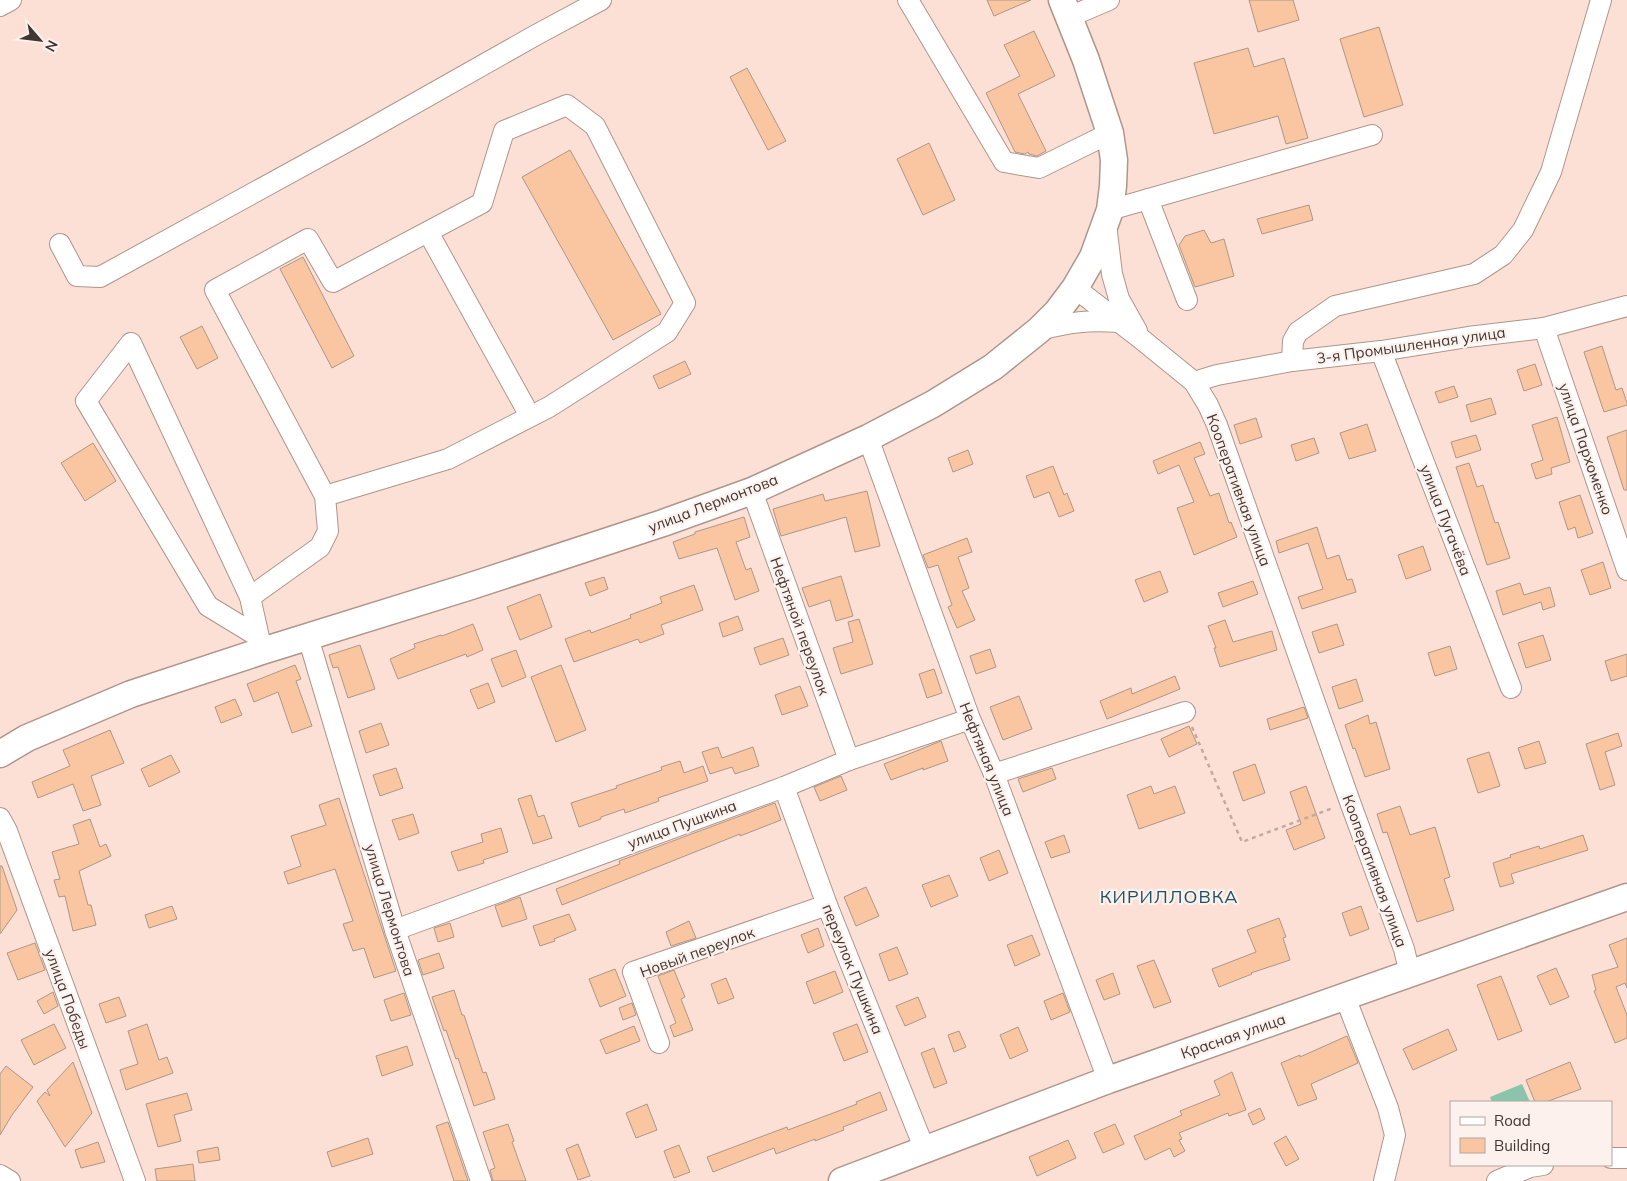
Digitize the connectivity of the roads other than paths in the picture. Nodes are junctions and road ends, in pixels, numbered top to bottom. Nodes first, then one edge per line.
1 (11, 0) edge
2 (601, 0) edge
3 (908, 0) edge
4 (1109, 0) edge
5 (1601, 0) edge
6 (0, 6) edge
7 (1065, 9) edge
8 (1110, 133) junction
9 (1372, 135) dead end
10 (1148, 199) junction
11 (1108, 217) junction
12 (428, 232) junction
13 (60, 244) dead end
14 (1076, 288) junction
15 (1187, 300) dead end
16 (1627, 306) edge
17 (1119, 322) junction
18 (1544, 328) junction
19 (1039, 330) junction
20 (1140, 338) junction
21 (1381, 351) junction
22 (1292, 361) junction
23 (1194, 382) junction
24 (530, 416) junction
25 (868, 438) junction
26 (752, 491) junction
27 (325, 496) junction
28 (1627, 570) edge
29 (250, 597) junction
30 (308, 636) junction
31 (261, 644) junction
32 (1511, 688) dead end
33 (1185, 712) road end
34 (970, 719) junction
35 (0, 754) edge
36 (849, 760) junction
37 (994, 774) junction
38 (784, 787) junction
39 (0, 818) edge
40 (1627, 897) edge
41 (827, 905) junction
42 (395, 930) junction
43 (1410, 974) junction
44 (1345, 997) junction
45 (660, 1043) dead end
46 (1108, 1080) junction
47 (925, 1150) junction
48 (1612, 1158) edge
49 (1627, 1158) edge
50 (1536, 1166) edge
51 (0, 1175) edge
52 (10, 1181) edge
53 (135, 1181) edge
54 (481, 1181) edge
55 (842, 1181) edge
56 (1384, 1181) edge
57 (1497, 1181) edge

1 - 6 street
2 - 13 street
3 - 8 street
4 - 7 street
5 - 22 street
7 - 8 main road
8 - 11 main road
9 - 10 street
10 - 11 street
10 - 15 street
11 - 14 main road
11 - 20 street
12 - 24 street
12 - 24 street
12 - 27 street
14 - 17 street, Кооперативная улица
14 - 19 main road, улица Лермонтова
16 - 18 street, 3-я Промышленная улица
17 - 19 street
17 - 20 street, Кооперативная улица
18 - 21 street, 3-я Промышленная улица
18 - 28 street, улица Пархоменко
19 - 25 main road, улица Лермонтова
20 - 23 street, Кооперативная улица
21 - 22 street, 3-я Промышленная улица
21 - 32 street, улица Пугачёва
22 - 23 street, 3-я Промышленная улица
23 - 43 street, Кооперативная улица
24 - 27 street
25 - 26 main road, улица Лермонтова
25 - 34 street, Нефтяная улица
26 - 30 main road, улица Лермонтова
26 - 36 street, Нефтяной переулок
27 - 29 street
29 - 31 street
29 - 31 street
30 - 31 main road, улица Лермонтова
30 - 42 street, улица Лермонтова
31 - 35 main road, улица Лермонтова
33 - 37 street
34 - 36 street, улица Пушкина
34 - 37 street, Нефтяная улица
36 - 38 street, улица Пушкина
37 - 46 street, Нефтяная улица
38 - 41 street, переулок Пушкина
38 - 42 street, улица Пушкина
39 - 53 street, улица Победы
40 - 43 main road, Красная улица
41 - 45 street, Новый переулок
41 - 47 street, переулок Пушкина
42 - 54 street, улица Лермонтова
43 - 44 main road, Красная улица
44 - 46 main road, Красная улица
44 - 56 street
46 - 47 main road, Красная улица
47 - 55 main road, Красная улица
48 - 49 street
50 - 57 street
51 - 52 street

